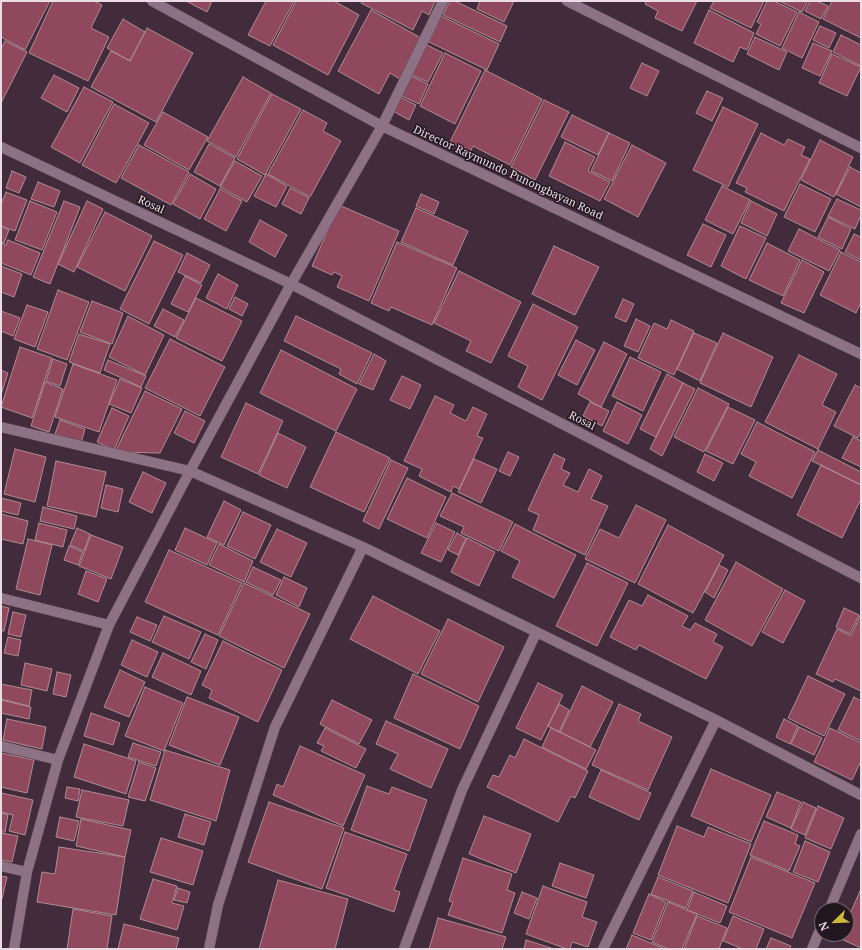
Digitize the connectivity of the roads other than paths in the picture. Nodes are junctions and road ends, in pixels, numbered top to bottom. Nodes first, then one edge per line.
1 (152, 1) edge
2 (442, 1) edge
3 (567, 1) edge
4 (382, 126) junction
5 (1, 147) edge
6 (861, 148) edge
7 (291, 284) junction
8 (861, 354) edge
9 (1, 427) edge
10 (190, 471) junction
11 (362, 547) junction
12 (861, 578) edge
13 (1, 598) edge
14 (110, 625) junction
15 (536, 633) junction
16 (716, 720) junction
17 (1, 746) edge
18 (58, 760) junction
19 (861, 795) edge
20 (861, 834) edge
21 (1, 866) edge
22 (27, 872) junction
23 (831, 902) edge
24 (14, 949) edge
25 (209, 949) edge
26 (404, 949) edge
27 (603, 949) edge

1 - 4 street, Director Raymundo Punongbayan Road
2 - 4 street
3 - 6 street
4 - 7 street
4 - 8 street, Director Raymundo Punongbayan Road
5 - 7 street, Rosal
7 - 10 street
7 - 12 street, Rosal
9 - 10 street
10 - 11 street
10 - 14 street
11 - 15 street
11 - 25 street
13 - 14 street
14 - 18 street
15 - 16 street
15 - 26 street
16 - 19 street
16 - 27 street
17 - 18 street
18 - 22 street
20 - 23 street
21 - 22 street
22 - 24 street

